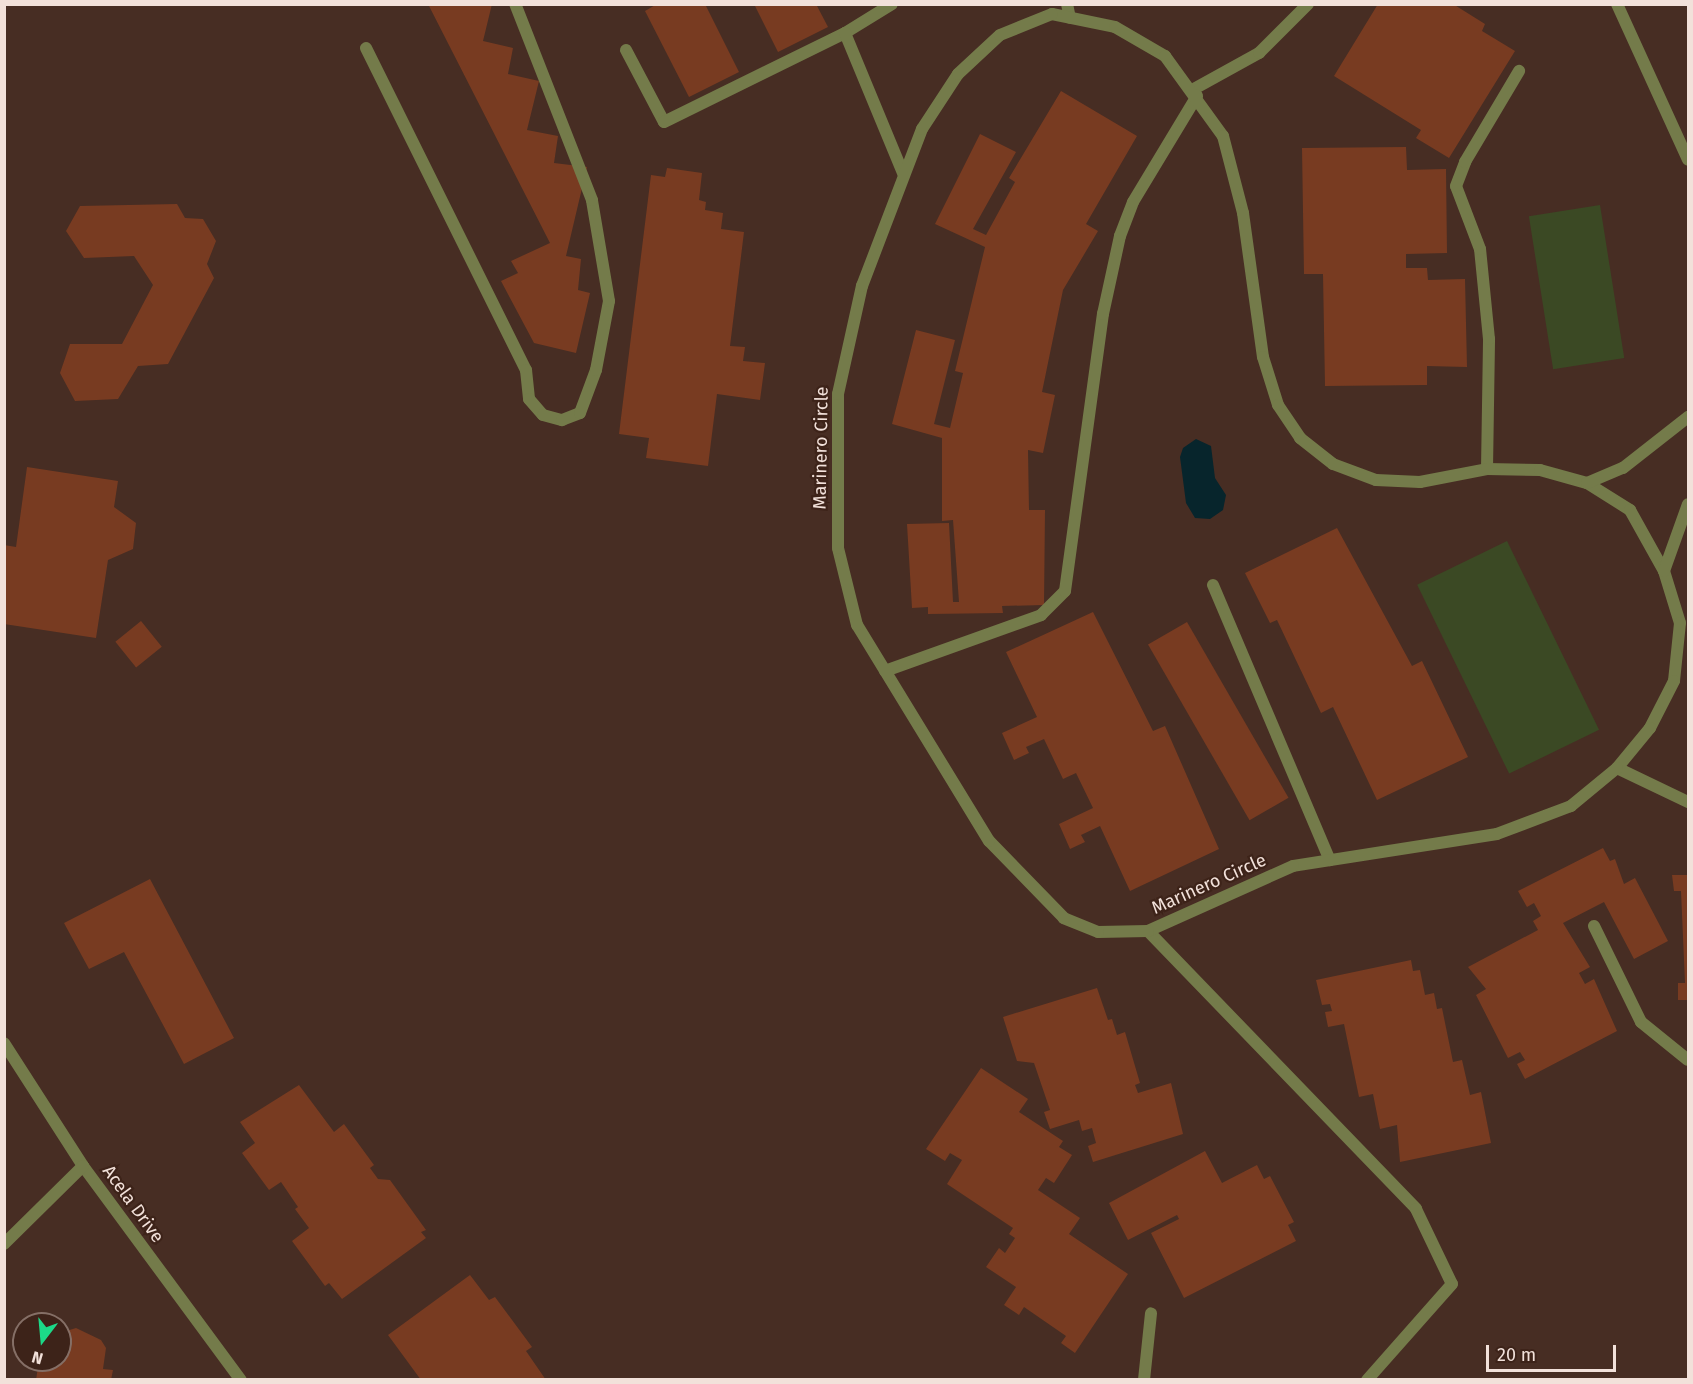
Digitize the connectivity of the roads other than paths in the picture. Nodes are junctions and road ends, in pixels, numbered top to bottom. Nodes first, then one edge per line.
1 (515, 4) edge
2 (892, 4) edge
3 (1067, 4) edge
4 (1308, 4) edge
5 (1617, 4) edge
6 (1070, 18) junction
7 (844, 33) junction
8 (366, 48) dead end
9 (626, 50) dead end
10 (1519, 72) dead end
11 (1194, 93) junction
12 (1689, 160) edge
13 (903, 173) junction
14 (1689, 417) edge
15 (1487, 469) junction
16 (1587, 483) junction
17 (1689, 504) edge
18 (1664, 571) junction
19 (1213, 585) dead end
20 (885, 671) junction
21 (1617, 768) junction
22 (1689, 802) edge
23 (1330, 860) junction
24 (1594, 926) dead end
25 (1148, 932) junction
26 (4, 1043) edge
27 (1689, 1060) edge
28 (83, 1166) junction
29 (4, 1244) edge
30 (1151, 1313) dead end
31 (241, 1380) edge
32 (1144, 1380) edge
33 (1367, 1380) edge

1 - 8 street
2 - 7 street
3 - 6 street
4 - 11 street
5 - 12 street
6 - 11 street, Marinero Circle
6 - 13 street, Marinero Circle
7 - 9 street
7 - 13 street
10 - 15 street
11 - 15 street, Marinero Circle
11 - 20 street
13 - 20 street, Marinero Circle
14 - 16 street
15 - 16 street, Marinero Circle
16 - 18 street, Marinero Circle
17 - 18 street
18 - 21 street, Marinero Circle
19 - 23 street
20 - 25 street, Marinero Circle
21 - 22 street
21 - 23 street, Marinero Circle
23 - 25 street, Marinero Circle
24 - 27 street
25 - 33 street
26 - 28 street, Acela Drive
28 - 29 street
28 - 31 street, Acela Drive
30 - 32 street

